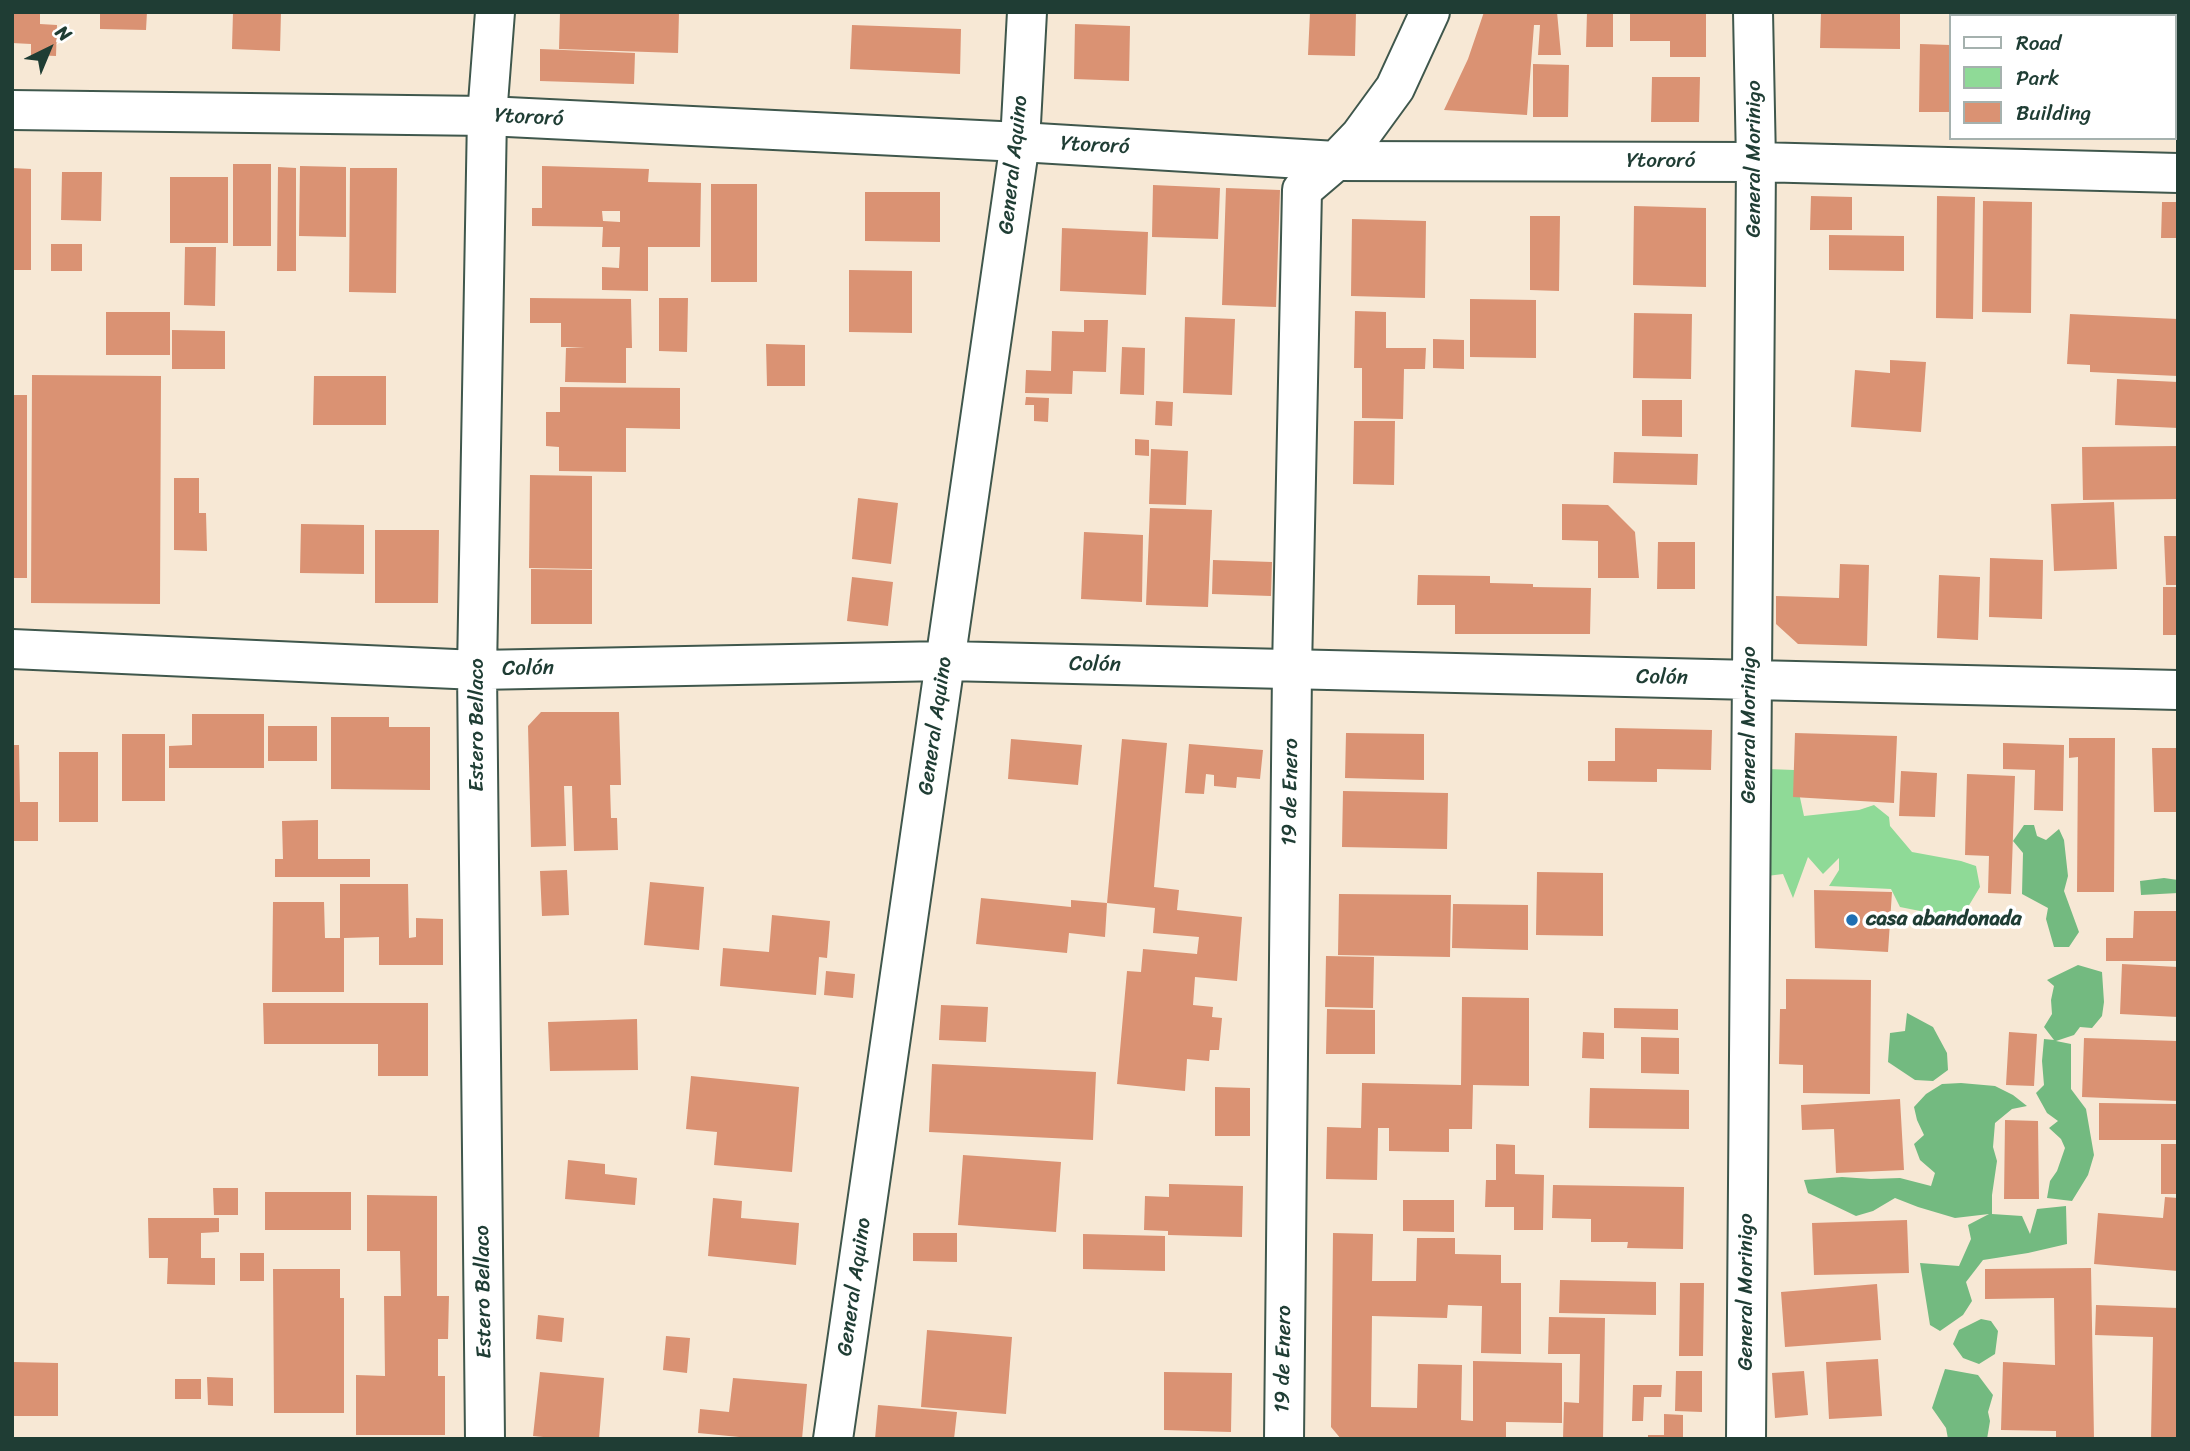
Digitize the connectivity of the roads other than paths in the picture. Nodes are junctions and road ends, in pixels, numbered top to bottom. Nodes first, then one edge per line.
1 (495, 12) edge
2 (1027, 12) edge
3 (1430, 12) edge
4 (1753, 12) edge
5 (12, 110) edge
6 (487, 116) junction
7 (1020, 142) junction
8 (1336, 160) junction
9 (1756, 162) junction
10 (2178, 173) edge
11 (12, 649) edge
12 (946, 661) junction
13 (477, 670) junction
14 (1292, 670) junction
15 (1751, 680) junction
16 (2178, 690) edge
17 (485, 1439) edge
18 (833, 1439) edge
19 (1283, 1439) edge
20 (1746, 1439) edge

1 - 6 street, Estero Bellaco
2 - 7 street, General Aquino
3 - 8 street, 19 de Enero
4 - 9 street, General Morinigo
5 - 6 street, Ytororó
6 - 7 street, Ytororó
6 - 13 street, Estero Bellaco
7 - 8 street, Ytororó
7 - 12 street, General Aquino
8 - 9 street, Ytororó
8 - 14 street, 19 de Enero
9 - 10 street, Ytororó
9 - 15 street, General Morinigo
11 - 13 street, Colón
12 - 13 street, Colón
12 - 14 street, Colón
12 - 18 street, General Aquino
13 - 17 street, Estero Bellaco
14 - 15 street, Colón
14 - 19 street, 19 de Enero
15 - 16 street, Colón
15 - 20 street, General Morinigo

